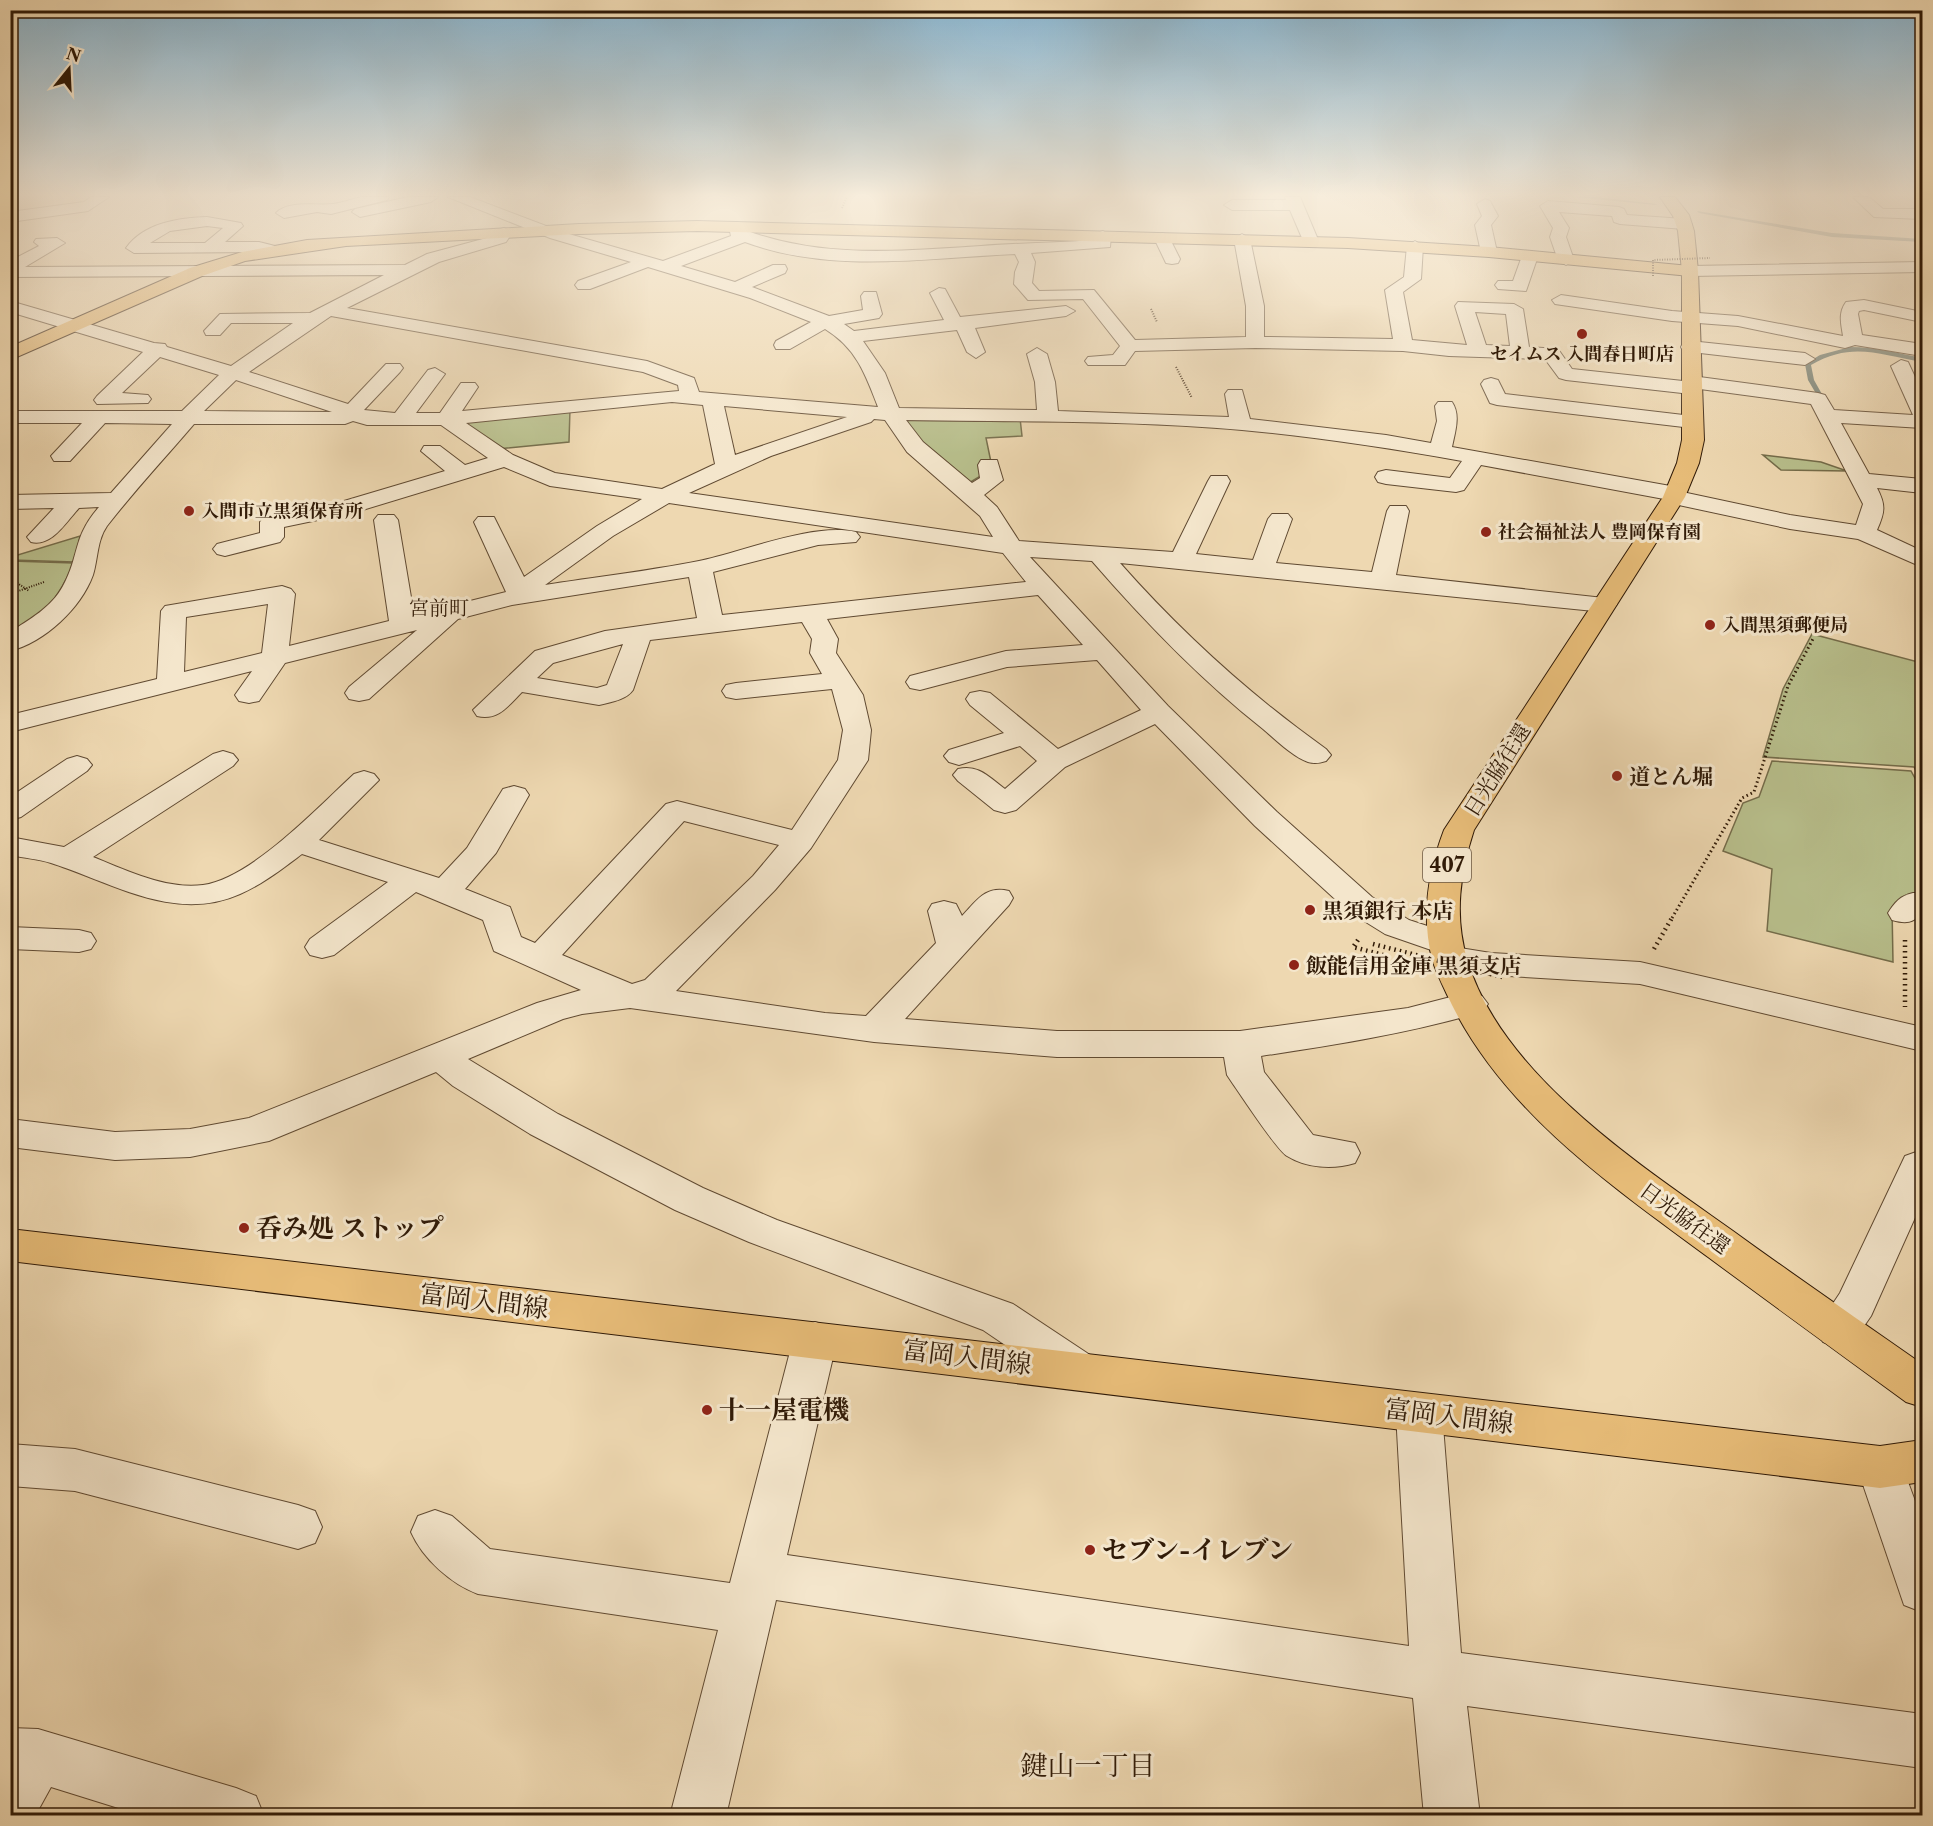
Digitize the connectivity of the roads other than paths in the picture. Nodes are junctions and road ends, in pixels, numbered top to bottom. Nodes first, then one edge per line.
1 (172, 282) edge
2 (383, 282) edge
3 (594, 282) edge
4 (716, 282) edge
5 (749, 282) edge
6 (1023, 282) edge
7 (1250, 282) edge
8 (1407, 282) edge
9 (1522, 282) edge
10 (1697, 282) edge
11 (584, 285) dead end
12 (1504, 285) dead end
13 (736, 288) junction
14 (939, 293) dead end
15 (870, 296) dead end
16 (1561, 300) dead end
17 (10, 306) edge
18 (321, 314) junction
19 (1104, 314) junction
20 (1923, 317) edge
21 (826, 321) junction
22 (958, 322) junction
23 (76, 324) junction
24 (213, 331) dead end
25 (1690, 332) junction
26 (851, 337) junction
27 (1852, 339) junction
28 (1255, 342) junction
29 (783, 345) dead end
30 (1395, 345) junction
31 (1130, 346) junction
32 (158, 348) junction
33 (1923, 350) edge
34 (1478, 351) junction
35 (976, 352) dead end
36 (1520, 353) junction
37 (10, 354) edge
38 (1037, 354) dead end
39 (1805, 359) dead end
40 (1095, 361) dead end
41 (1397, 365) dead end
42 (1901, 366) dead end
43 (393, 368) dead end
44 (235, 372) junction
45 (435, 374) dead end
46 (1491, 384) dead end
47 (1691, 385) junction
48 (468, 387) dead end
49 (1235, 394) dead end
50 (690, 397) junction
51 (712, 399) junction
52 (1445, 406) dead end
53 (196, 408) junction
54 (356, 413) junction
55 (1923, 413) edge
56 (891, 414) junction
57 (1048, 416) junction
58 (1826, 416) junction
59 (10, 417) edge
60 (100, 417) junction
61 (446, 419) junction
62 (400, 420) junction
63 (1692, 422) junction
64 (1923, 422) edge
65 (1241, 424) junction
66 (1440, 450) junction
67 (432, 452) dead end
68 (62, 456) dead end
69 (1476, 457) junction
70 (505, 460) junction
71 (989, 465) dead end
72 (727, 467) junction
73 (462, 473) junction
74 (1386, 477) dead end
75 (1861, 480) junction
76 (1219, 481) dead end
77 (1923, 486) edge
78 (970, 494) junction
79 (1675, 496) junction
80 (664, 498) junction
81 (118, 500) junction
82 (10, 502) edge
83 (72, 502) junction
84 (1398, 511) dead end
85 (1280, 519) dead end
86 (386, 520) dead end
87 (486, 522) dead end
88 (1864, 533) junction
89 (909, 534) junction
90 (39, 537) dead end
91 (1011, 546) junction
92 (225, 549) dead end
93 (1099, 554) junction
94 (1919, 555) edge
95 (1181, 560) junction
96 (700, 568) junction
97 (1262, 568) junction
98 (1382, 582) junction
99 (1044, 587) junction
100 (516, 595) junction
101 (1604, 604) junction
102 (812, 611) junction
103 (449, 615) junction
104 (711, 624) junction
105 (403, 626) junction
106 (640, 633) junction
107 (10, 643) edge
108 (1103, 652) junction
109 (274, 659) junction
110 (840, 680) junction
111 (920, 682) dead end
112 (515, 683) junction
113 (170, 685) junction
114 (736, 691) dead end
115 (359, 693) dead end
116 (249, 695) dead end
117 (980, 699) dead end
118 (487, 710) dead end
119 (1158, 712) junction
120 (10, 724) edge
121 (1024, 736) junction
122 (1316, 755) dead end
123 (222, 760) dead end
124 (1055, 761) junction
125 (77, 765) dead end
126 (364, 780) dead end
127 (514, 795) dead end
128 (10, 811) edge
129 (800, 842) junction
130 (298, 843) junction
131 (10, 846) edge
132 (68, 859) junction
133 (413, 879) junction
134 (445, 891) junction
135 (997, 898) dead end
136 (944, 911) dead end
137 (10, 938) edge
138 (79, 941) dead end
139 (953, 943) junction
140 (322, 947) dead end
141 (1448, 951) junction
142 (538, 959) junction
143 (630, 996) junction
144 (1470, 1004) junction
145 (874, 1030) junction
146 (1914, 1037) edge
147 (1240, 1044) junction
148 (440, 1056) junction
149 (10, 1133) edge
150 (1341, 1153) dead end
151 (1923, 1167) edge
152 (10, 1245) edge
153 (1838, 1329) junction
154 (815, 1340) junction
155 (1077, 1370) junction
156 (1923, 1388) edge
157 (1419, 1413) junction
158 (1901, 1464) edge
159 (10, 1465) edge
160 (298, 1527) dead end
161 (435, 1532) dead end
162 (1923, 1588) edge
163 (753, 1592) junction
164 (1437, 1676) junction
165 (1923, 1741) edge
166 (24, 1756) edge
167 (10, 1807) edge
168 (236, 1815) edge
169 (698, 1815) edge
170 (1452, 1815) edge

1 - 23 main road
2 - 18 street
3 - 11 street
4 - 13 street
5 - 13 street
6 - 19 street
7 - 28 street
8 - 30 street
9 - 12 street
10 - 25 main road, 日光脇往還 / 407
13 - 21 street
14 - 22 street
15 - 21 street
16 - 25 street
17 - 23 street
18 - 24 street
18 - 44 street
18 - 50 street
19 - 22 street
19 - 31 street
20 - 27 street
21 - 26 street
21 - 29 street
22 - 26 street
22 - 35 street
23 - 32 street
23 - 37 main road
25 - 27 street
25 - 39 street
25 - 47 main road, 日光脇往還 / 407
26 - 56 street
27 - 33 street
28 - 30 street
28 - 31 street
30 - 34 street
30 - 41 street
31 - 40 street
32 - 44 street
32 - 53 street
34 - 36 street
34 - 36 street
36 - 47 street
38 - 57 street
42 - 55 street
43 - 54 street
44 - 53 street
44 - 54 street
45 - 62 street
46 - 63 street
47 - 58 street
47 - 63 main road, 日光脇往還 / 407
48 - 61 street
49 - 65 street
50 - 51 street
50 - 61 street
51 - 56 street
51 - 72 street
52 - 66 street
53 - 54 street
53 - 60 street
53 - 81 street
54 - 62 street
56 - 57 street
56 - 72 street
56 - 78 street
57 - 65 street
58 - 64 street
58 - 75 street
59 - 60 street
60 - 68 street
61 - 62 street
61 - 70 street
63 - 79 main road, 日光脇往還 / 407
65 - 66 street
66 - 69 street
67 - 73 street
69 - 74 street
69 - 79 street
70 - 73 street
70 - 80 street
71 - 78 street
72 - 80 street
73 - 92 street
75 - 77 street
75 - 88 street
76 - 95 street
78 - 91 street
79 - 88 street
79 - 101 main road, 日光脇往還 / 407
80 - 89 street
80 - 100 street
81 - 83 street
81 - 107 street
82 - 83 street
83 - 90 street
84 - 98 street
85 - 97 street
86 - 105 street
87 - 100 street
88 - 94 street
89 - 91 street
89 - 96 street
91 - 93 street
91 - 99 street
93 - 95 street
93 - 122 street
95 - 97 street
96 - 100 street
96 - 104 street
97 - 98 street
98 - 101 street
99 - 102 street
99 - 108 street
100 - 103 street
101 - 141 main road, 日光脇往還 / 407
102 - 104 street
102 - 110 street
103 - 105 street
103 - 115 street
104 - 106 street
105 - 109 street
106 - 112 street
106 - 112 street
108 - 111 street
108 - 119 street
109 - 113 street
109 - 113 street
109 - 116 street
110 - 114 street
110 - 129 street
112 - 118 street
113 - 120 street
117 - 121 street
119 - 124 street
119 - 141 street
121 - 124 street
121 - 124 street
123 - 132 street
125 - 128 street
126 - 130 street
127 - 134 street
129 - 142 street
129 - 143 street
130 - 132 street
130 - 133 street
131 - 132 street
133 - 134 street
133 - 140 street
134 - 142 street
135 - 139 street
136 - 139 street
137 - 138 street
139 - 145 street
141 - 144 main road, 日光脇往還 / 407
141 - 146 street
142 - 143 street
143 - 145 street
143 - 148 street
144 - 147 street
144 - 153 main road, 日光脇往還 / 407
145 - 147 street
147 - 150 street
148 - 149 street
148 - 155 street
151 - 153 street
152 - 154 main road, 富岡入間線
153 - 156 main road, 日光脇往還 / 407
154 - 155 main road, 富岡入間線
154 - 163 street
155 - 157 main road, 富岡入間線
157 - 158 main road, 富岡入間線
157 - 164 street
158 - 162 street
159 - 160 street
161 - 163 street
163 - 164 street
163 - 169 street
164 - 165 street
164 - 170 street
166 - 167 street
166 - 168 street

